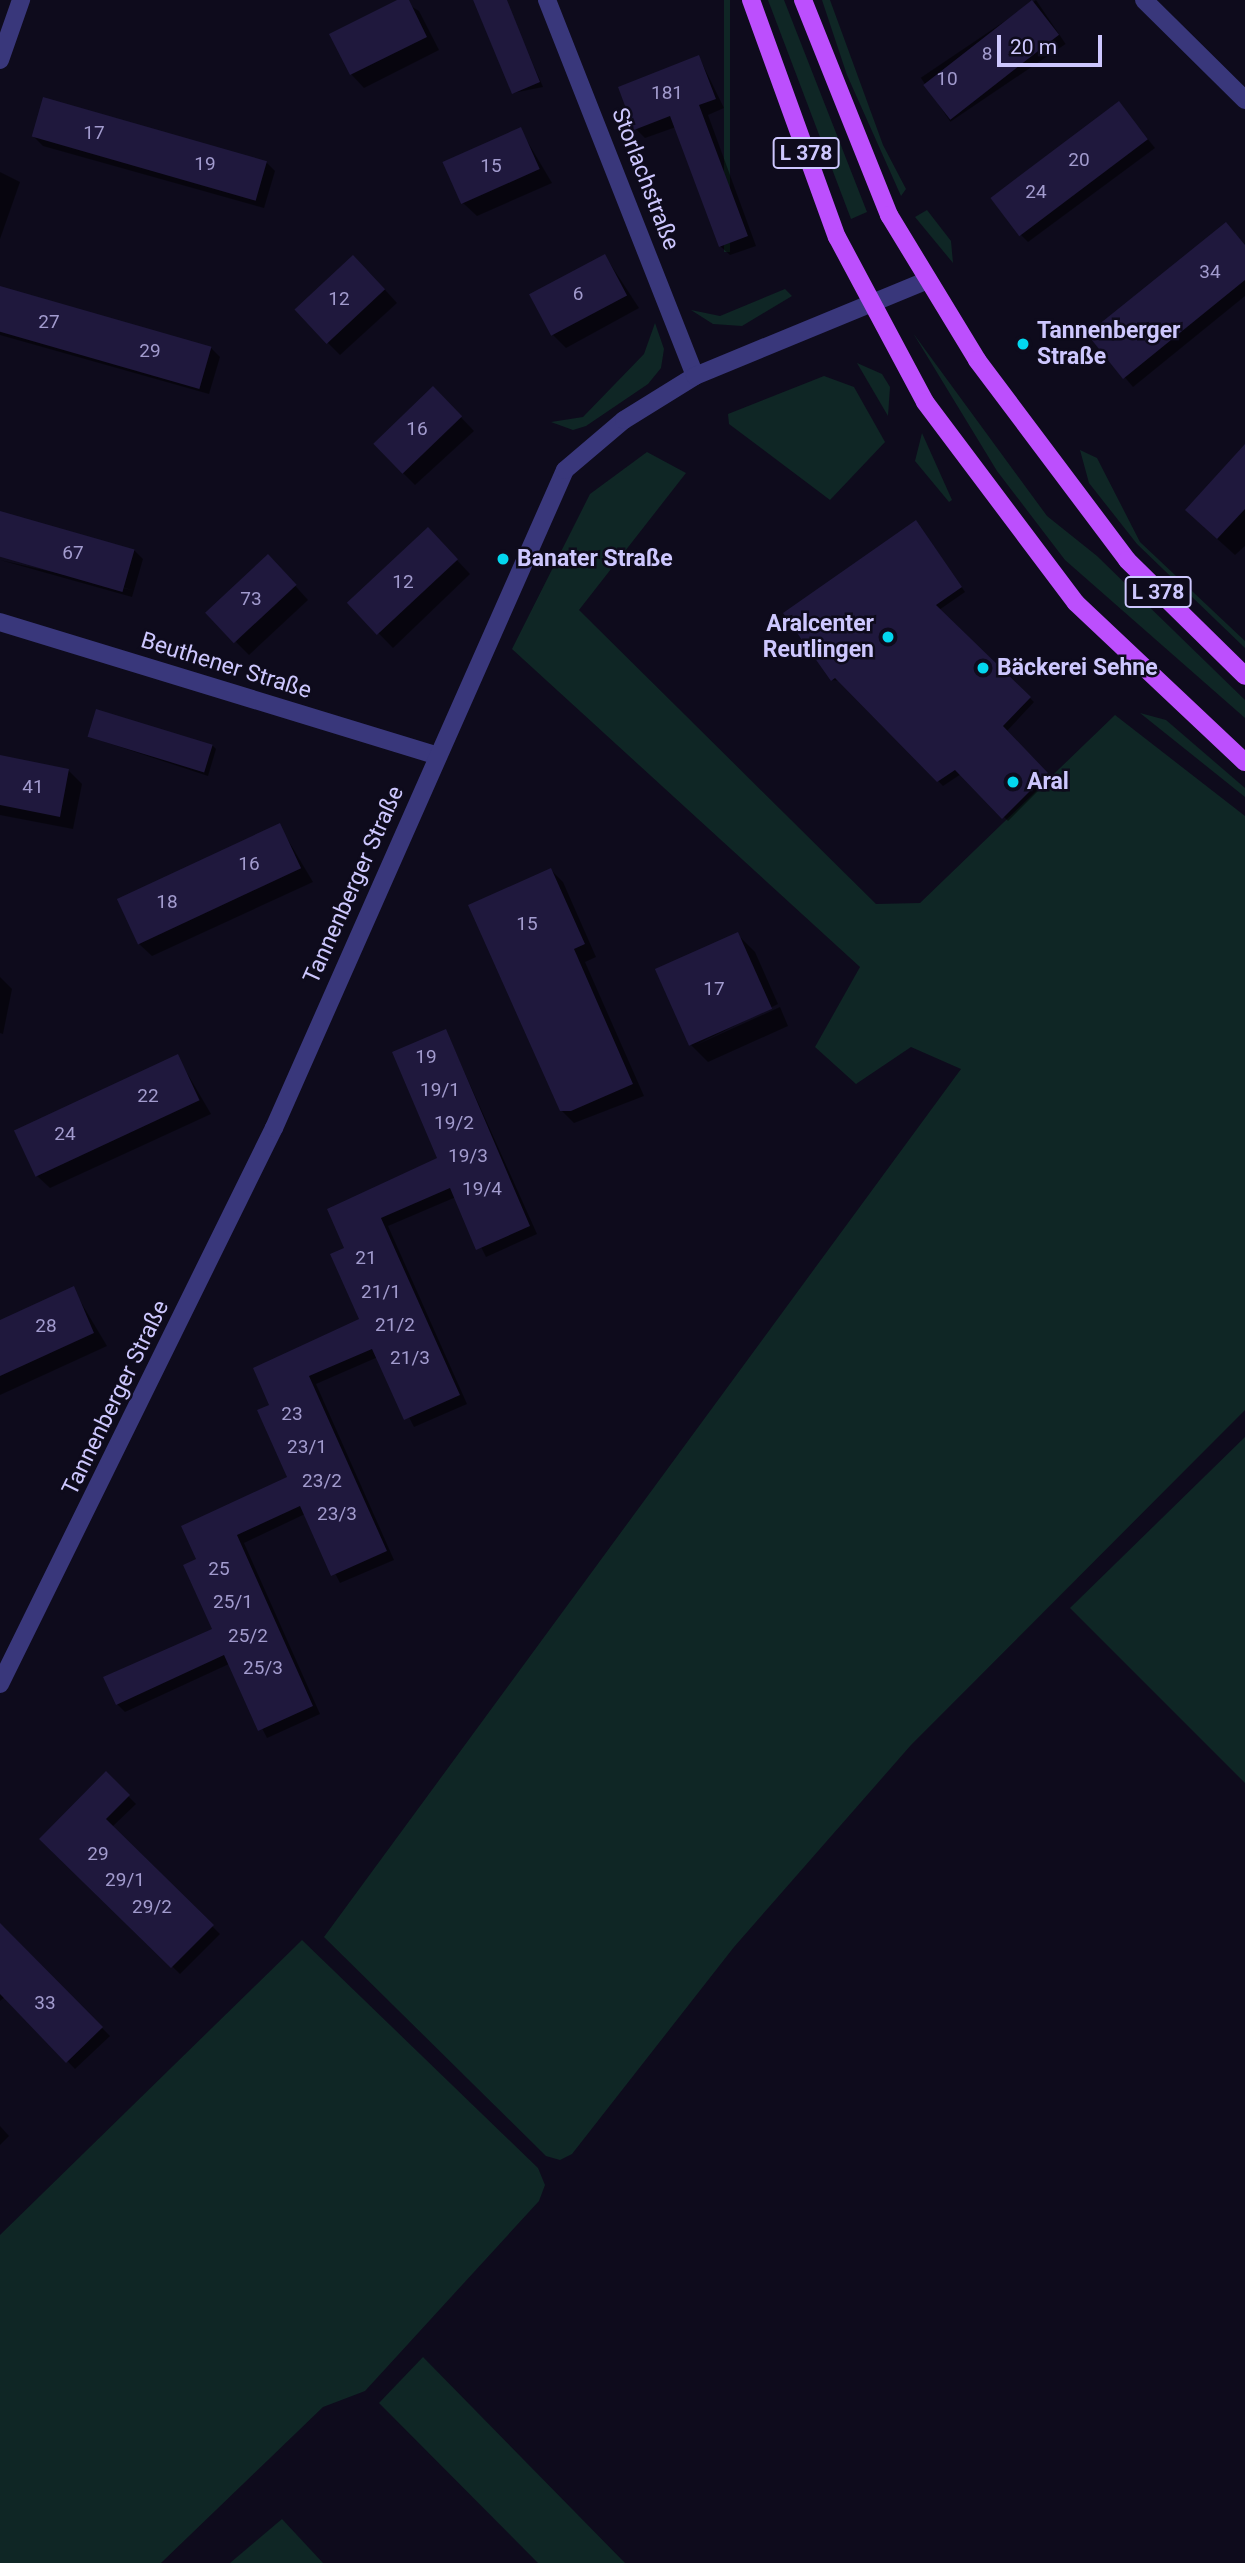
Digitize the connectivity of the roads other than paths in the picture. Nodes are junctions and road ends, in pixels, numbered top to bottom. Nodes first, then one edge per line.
1 (21, 0) edge
2 (547, 0) edge
3 (751, 0) edge
4 (803, 0) edge
5 (1144, 0) edge
6 (0, 60) edge
7 (1245, 100) edge
8 (926, 281) junction
9 (868, 304) junction
10 (695, 376) junction
11 (0, 622) edge
12 (1245, 676) edge
13 (438, 756) junction
14 (1245, 762) edge
15 (0, 1684) edge

1 - 6 street
2 - 10 street, Storlachstraße
3 - 9 main road, L 378
4 - 8 main road, L 378
5 - 7 street
8 - 9 street, Tannenberger Straße
8 - 12 main road, L 378
9 - 10 street, Tannenberger Straße
9 - 14 main road, L 378
10 - 13 street, Tannenberger Straße
11 - 13 street, Beuthener Straße
13 - 15 street, Tannenberger Straße

